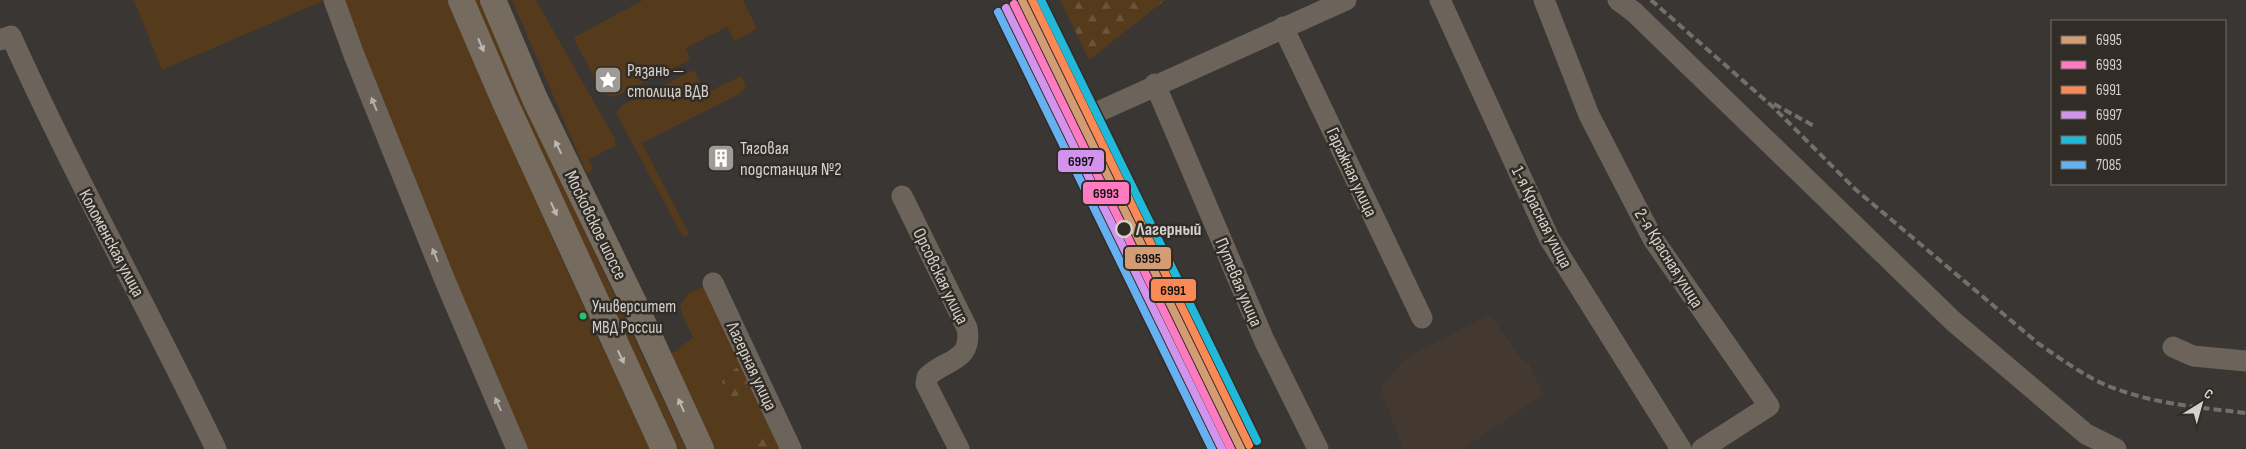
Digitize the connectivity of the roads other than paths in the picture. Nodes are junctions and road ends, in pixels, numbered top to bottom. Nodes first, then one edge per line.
1 (461, 0) edge
2 (493, 0) edge
3 (1346, 0) edge
4 (1440, 0) edge
5 (1544, 0) edge
6 (1618, 0) edge
7 (335, 3) edge
8 (1283, 27) junction
9 (5, 38) edge
10 (1156, 84) junction
11 (1100, 111) dead end
12 (902, 196) dead end
13 (713, 283) dead end
14 (1422, 318) dead end
15 (2174, 347) dead end
16 (2246, 360) edge
17 (216, 449) edge
18 (518, 449) edge
19 (664, 449) edge
20 (701, 449) edge
21 (791, 449) edge
22 (959, 449) edge
23 (1318, 449) edge
24 (1681, 449) edge
25 (1702, 449) edge
26 (2116, 449) edge

1 -> 19 main road, Московское шоссе
20 -> 2 main road, Московское шоссе
3 - 8 street
4 - 24 street, 1-я Красная улица
5 - 25 street, 2-я Красная улица
6 - 26 street
18 -> 7 street
8 - 10 street
8 - 14 street, Гаражная улица
9 - 17 street, Коломенская улица
10 - 11 street
10 - 23 street, Путевая улица
12 - 22 street, Орсовская улица
13 - 21 street, Лагерная улица
15 - 16 street

